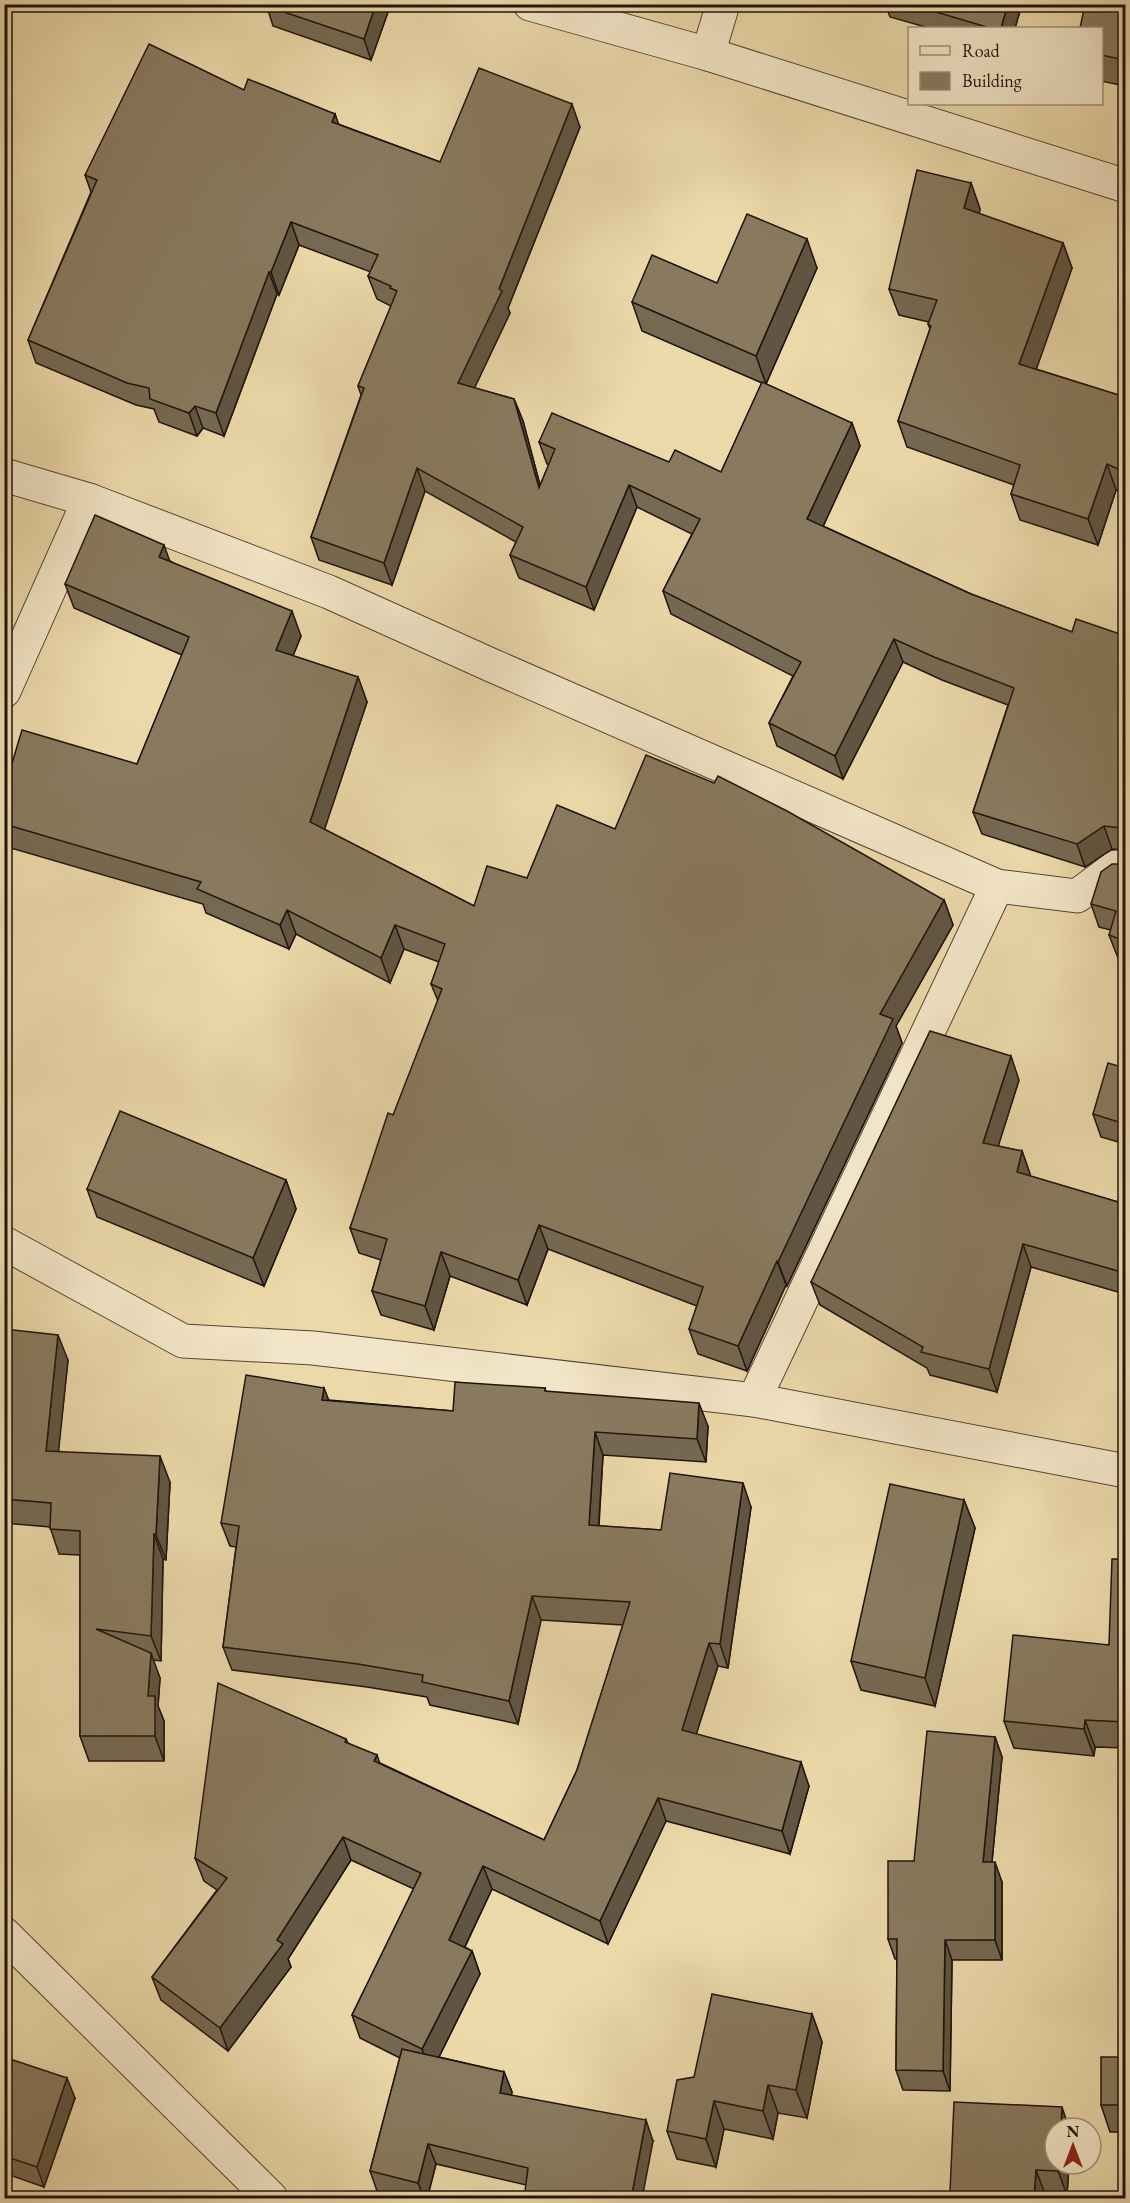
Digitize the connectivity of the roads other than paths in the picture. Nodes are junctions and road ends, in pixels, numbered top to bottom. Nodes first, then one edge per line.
1 (530, 4) edge
2 (723, 4) edge
3 (708, 54) junction
4 (1125, 186) edge
5 (4, 475) edge
6 (90, 500) junction
7 (4, 691) edge
8 (1125, 869) edge
9 (997, 886) junction
10 (4, 1244) edge
11 (754, 1400) junction
12 (1125, 1471) edge
13 (4, 1934) edge
14 (271, 2199) edge

1 - 3 street
2 - 3 street
3 - 4 street
5 - 6 street
6 - 7 street
6 - 9 street
8 - 9 street
9 - 11 street
10 - 11 street
11 - 12 street
13 - 14 street

